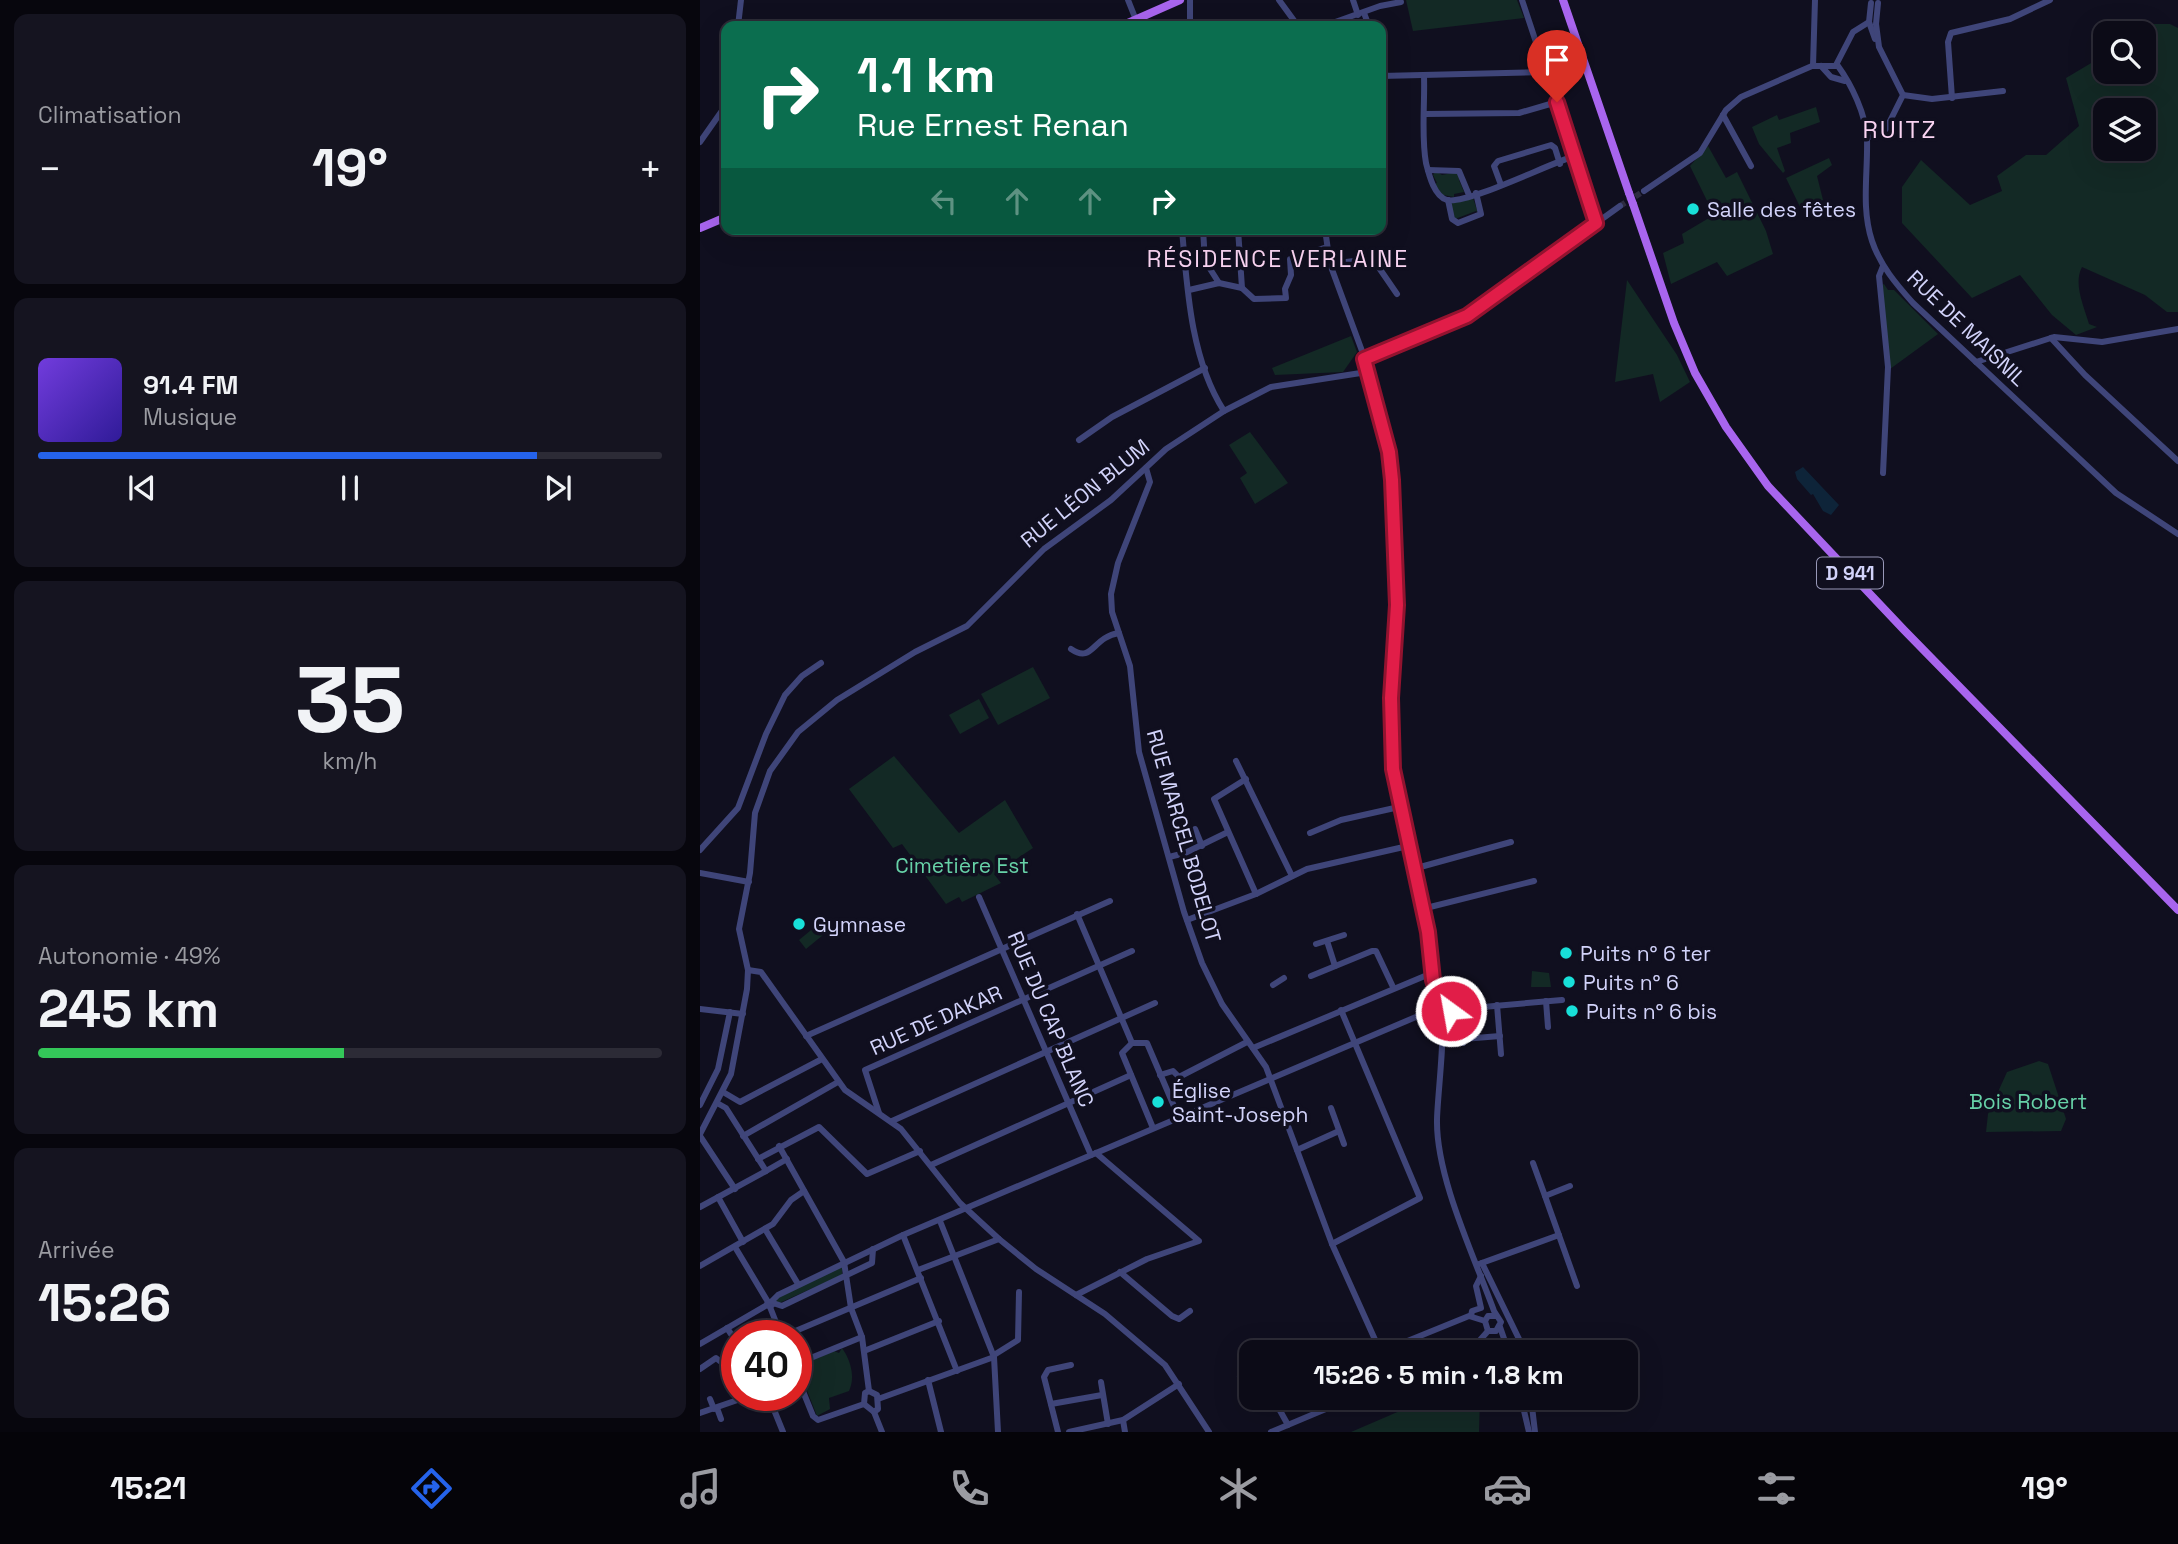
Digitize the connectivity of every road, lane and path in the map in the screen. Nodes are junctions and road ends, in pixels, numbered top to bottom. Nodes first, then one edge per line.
1 (741, 0) edge
2 (1128, 0) edge
3 (1180, 0) edge
4 (1190, 0) edge
5 (1279, 0) edge
6 (1353, 0) edge
7 (1522, 0) edge
8 (1563, 0) edge
9 (1815, 0) edge
10 (2050, 0) edge
11 (1875, 1) edge
12 (1401, 2) dead end
13 (1358, 15) junction
14 (1136, 20) joint
15 (739, 21) edge
16 (1190, 21) edge
17 (1294, 21) edge
18 (1339, 21) edge
19 (1356, 21) edge
20 (1364, 21) edge
21 (1869, 22) junction
22 (1879, 47) junction
23 (1817, 66) junction
24 (1831, 68) junction
25 (1547, 72) junction
26 (1386, 76) edge
27 (1424, 76) junction
28 (1838, 76) junction
29 (2003, 92) dead end
30 (1903, 95) junction
31 (1952, 98) junction
32 (1557, 102) junction
33 (721, 112) edge
34 (1425, 114) junction
35 (1723, 115) junction
36 (1867, 138) junction
37 (700, 142) edge
38 (1575, 156) junction
39 (1560, 163) junction
40 (1751, 166) dead end
41 (1428, 170) junction
42 (1501, 185) junction
43 (1644, 191) tunnel mouth
44 (1472, 194) junction
45 (1448, 200) junction
46 (1620, 206) tunnel mouth
47 (721, 219) edge
48 (1596, 223) junction
49 (700, 228) edge
50 (1182, 235) edge
51 (1203, 235) edge
52 (1238, 235) edge
53 (1326, 235) edge
54 (1327, 247) junction
55 (1331, 264) junction
56 (1884, 266) junction
57 (1219, 283) junction
58 (1242, 288) junction
59 (1189, 290) junction
60 (1398, 294) dead end
61 (2178, 329) edge
62 (2051, 338) junction
63 (1364, 359) junction
64 (1976, 362) junction
65 (1205, 368) junction
66 (1367, 372) junction
67 (1224, 411) junction
68 (1079, 440) dead end
69 (2176, 457) edge
70 (1146, 468) junction
71 (1883, 473) dead end
72 (2178, 534) edge
73 (1119, 633) junction
74 (1071, 649) dead end
75 (821, 663) dead end
76 (1236, 761) dead end
77 (1245, 779) junction
78 (1399, 807) junction
79 (1195, 829) dead end
80 (1228, 832) junction
81 (1310, 833) dead end
82 (1511, 842) dead end
83 (1202, 846) junction
84 (1408, 846) junction
85 (700, 850) edge
86 (1168, 857) junction
87 (1413, 869) junction
88 (700, 873) edge
89 (1292, 876) junction
90 (1534, 881) dead end
91 (748, 882) junction
92 (1255, 894) junction
93 (979, 897) dead end
94 (1110, 901) dead end
95 (1422, 909) junction
96 (2178, 910) edge
97 (1077, 914) junction
98 (1187, 920) junction
99 (1344, 935) dead end
100 (1327, 941) junction
101 (1316, 944) dead end
102 (1001, 948) junction
103 (1132, 951) dead end
104 (1099, 966) junction
105 (1335, 966) junction
106 (748, 970) junction
107 (1432, 973) junction
108 (1311, 976) dead end
109 (1284, 978) dead end
110 (1273, 985) dead end
111 (1392, 987) junction
112 (1024, 1000) junction
113 (1562, 1000) dead end
114 (1546, 1002) junction
115 (1155, 1003) dead end
116 (1497, 1005) junction
117 (700, 1009) edge
118 (1341, 1010) junction
119 (1442, 1011) junction
120 (730, 1012) junction
121 (743, 1014) junction
122 (1122, 1018) junction
123 (1548, 1027) dead end
124 (806, 1036) junction
125 (1500, 1036) junction
126 (1247, 1042) junction
127 (1132, 1043) junction
128 (1463, 1043) dead end
129 (1355, 1044) junction
130 (1253, 1048) junction
131 (1046, 1052) junction
132 (1501, 1054) dead end
133 (821, 1059) junction
134 (1131, 1075) junction
135 (1160, 1075) junction
136 (1271, 1079) junction
137 (838, 1082) junction
138 (723, 1092) junction
139 (717, 1103) junction
140 (1069, 1104) junction
141 (700, 1105) edge
142 (1331, 1108) dead end
143 (879, 1114) junction
144 (1179, 1118) junction
145 (891, 1121) junction
146 (1153, 1128) junction
147 (1339, 1131) junction
148 (700, 1135) edge
149 (743, 1136) junction
150 (1344, 1144) dead end
151 (779, 1146) junction
152 (1297, 1150) junction
153 (920, 1151) junction
154 (1094, 1154) junction
155 (758, 1159) junction
156 (787, 1159) junction
157 (1533, 1163) dead end
158 (931, 1165) junction
159 (766, 1171) junction
160 (1570, 1186) dead end
161 (735, 1189) junction
162 (804, 1191) junction
163 (1545, 1196) junction
164 (718, 1198) junction
165 (700, 1207) edge
166 (967, 1210) junction
167 (940, 1221) junction
168 (765, 1229) junction
169 (903, 1235) junction
170 (1559, 1235) junction
171 (999, 1240) junction
172 (743, 1242) junction
173 (1332, 1244) junction
174 (735, 1247) junction
175 (873, 1249) junction
176 (954, 1257) junction
177 (844, 1262) junction
178 (1480, 1264) junction
179 (700, 1266) edge
180 (918, 1270) junction
181 (1120, 1272) junction
182 (847, 1276) junction
183 (1481, 1276) junction
184 (921, 1278) junction
185 (798, 1284) junction
186 (1577, 1286) dead end
187 (1019, 1292) dead end
188 (1076, 1295) junction
189 (770, 1304) junction
190 (851, 1308) junction
191 (1190, 1311) dead end
192 (1471, 1316) junction
193 (1495, 1317) junction
194 (741, 1320) edge
195 (777, 1320) edge
196 (939, 1321) junction
197 (812, 1323) edge
198 (1500, 1328) junction
199 (1490, 1331) junction
200 (721, 1332) edge
201 (862, 1337) junction
202 (1374, 1340) edge
203 (1412, 1340) edge
204 (1481, 1340) edge
205 (1498, 1340) edge
206 (1504, 1340) edge
207 (1519, 1340) edge
208 (700, 1344) edge
209 (864, 1350) junction
210 (994, 1356) junction
211 (812, 1357) edge
212 (721, 1359) edge
213 (1071, 1365) dead end
214 (700, 1369) edge
215 (957, 1371) junction
216 (928, 1380) junction
217 (1101, 1382) dead end
218 (1180, 1384) junction
219 (869, 1391) junction
220 (1102, 1395) junction
221 (710, 1399) dead end
222 (878, 1399) junction
223 (864, 1404) junction
224 (1051, 1404) junction
225 (721, 1407) edge
226 (715, 1409) junction
227 (1280, 1410) edge
228 (1324, 1410) edge
229 (1524, 1410) edge
230 (1532, 1410) edge
231 (774, 1411) edge
232 (811, 1411) edge
233 (874, 1412) junction
234 (700, 1413) edge
235 (721, 1419) dead end
236 (1123, 1420) junction
237 (1108, 1424) junction
238 (1288, 1425) junction
239 (783, 1432) edge
240 (882, 1432) edge
241 (942, 1432) edge
242 (998, 1432) edge
243 (1058, 1432) edge
244 (1069, 1432) edge
245 (1125, 1432) edge
246 (1209, 1432) edge
247 (1271, 1432) edge
248 (1529, 1432) edge
249 (1535, 1432) edge

1 - 15 street
2 - 14 street
3 - 14 main road
4 - 16 street
5 - 17 street
6 - 13 street
7 - 25 street
8 - 96 main road, D 941, bridge
9 - 23 street
10 - 31 street
11 - 21 street
11 - 22 street
12 - 13 street
13 - 18 street
13 - 19 street
13 - 20 street
21 - 22 street
21 - 24 street
22 - 30 street
23 - 24 street
23 - 35 street
24 - 28 street, RUE DE MAISNIL
24 - 28 street
25 - 27 street
25 - 32 street
26 - 27 street
27 - 34 street
28 - 36 street, RUE DE MAISNIL
29 - 31 street
30 - 31 street
30 - 36 street
32 - 34 street
32 - 38 street
33 - 37 street
34 - 41 street
35 - 40 street
35 - 43 street
36 - 56 street, RUE DE MAISNIL
38 - 39 street
38 - 48 street
39 - 42 street
39 - 42 street
41 - 44 street
41 - 45 street
42 - 44 street
44 - 45 street
44 - 45 street
46 - 48 street
47 - 49 main road
48 - 63 street
50 - 59 street
51 - 57 street
52 - 58 street
53 - 54 street
54 - 55 street
54 - 58 street
55 - 60 street
55 - 63 street
56 - 64 street, RUE DE MAISNIL
56 - 71 street
57 - 58 street
57 - 59 street
59 - 65 street
61 - 62 street
62 - 64 street
62 - 69 street
63 - 66 street
64 - 72 street, RUE DE MAISNIL
65 - 67 street
65 - 68 street
66 - 67 street, RUE LÉON BLUM
66 - 78 street
67 - 70 street, RUE LÉON BLUM
70 - 73 street, RUE MARCEL BODELOT
70 - 91 street, RUE LÉON BLUM
73 - 74 street
73 - 86 street, RUE MARCEL BODELOT
75 - 85 street
76 - 77 street
77 - 80 street
77 - 89 street
78 - 81 street
78 - 84 street
79 - 83 street
80 - 83 street
80 - 92 street
82 - 87 street
83 - 86 street
84 - 87 street
84 - 89 street
86 - 98 street, RUE MARCEL BODELOT
87 - 95 street
88 - 91 street
89 - 92 street
90 - 95 street
91 - 106 street, RUE LÉON BLUM
92 - 98 street
93 - 102 street, RUE DU CAP BLANC
94 - 97 street
95 - 107 street
97 - 102 street
97 - 104 street
98 - 126 street, RUE MARCEL BODELOT
99 - 100 street
100 - 101 street
100 - 105 street
102 - 112 street, RUE DU CAP BLANC
102 - 124 street
103 - 104 street
104 - 112 street
104 - 122 street
105 - 108 street
105 - 111 street
106 - 121 street, RUE LÉON BLUM
106 - 124 street
107 - 111 street
107 - 119 street
109 - 110 street
111 - 118 street
112 - 131 street, RUE DU CAP BLANC
112 - 143 street, RUE DE DAKAR
113 - 114 street
114 - 116 street
114 - 123 street
115 - 122 street
116 - 119 street
116 - 125 street
117 - 120 street
118 - 129 street
118 - 130 street
119 - 129 street
119 - 178 street
120 - 121 street
120 - 141 street
121 - 138 street, RUE LÉON BLUM
122 - 127 street
122 - 131 street
124 - 133 street
125 - 128 street
125 - 132 street
126 - 130 street, RUE MARCEL BODELOT
126 - 135 street
127 - 134 street
127 - 135 street
129 - 136 street
129 - 173 street
130 - 136 street, RUE MARCEL BODELOT
131 - 140 street, RUE DU CAP BLANC
131 - 145 street
133 - 137 street
133 - 138 street
134 - 140 street
134 - 146 street
135 - 144 street
136 - 144 street
136 - 152 street, RUE MARCEL BODELOT
137 - 143 street
137 - 149 street
138 - 139 street, RUE LÉON BLUM
139 - 148 street, RUE LÉON BLUM
139 - 149 street
140 - 154 street, RUE DU CAP BLANC
140 - 158 street
142 - 147 street
143 - 145 street
144 - 146 street
145 - 153 street
146 - 154 street
147 - 150 street
147 - 152 street
148 - 161 street
149 - 155 street
151 - 153 street
151 - 155 street
151 - 156 street
152 - 173 street, RUE MARCEL BODELOT
153 - 158 street
154 - 166 street
154 - 181 street
155 - 159 street
156 - 159 street
156 - 162 street
157 - 163 street
158 - 166 street
159 - 161 street
160 - 163 street
161 - 164 street
162 - 168 street
162 - 177 street
163 - 170 street
164 - 165 street
164 - 172 street
166 - 167 street
166 - 171 street
167 - 169 street
167 - 176 street
168 - 172 street
168 - 185 street
169 - 175 street
169 - 180 street
170 - 178 street
170 - 186 street
171 - 176 street
171 - 188 street
172 - 174 street
173 - 202 street, RUE MARCEL BODELOT
174 - 179 street
174 - 189 street
175 - 177 street
175 - 182 street
176 - 180 street
176 - 210 street
177 - 182 street
177 - 185 street
178 - 183 street
178 - 193 street
180 - 184 street
181 - 188 street
181 - 191 street
182 - 189 street
182 - 190 street
183 - 192 street
183 - 193 street
184 - 190 street
184 - 196 street
185 - 189 street
187 - 210 street
188 - 218 street
189 - 194 street
189 - 195 street
190 - 197 street
190 - 201 street
192 - 193 street
192 - 203 street
193 - 198 street
193 - 199 street
193 - 207 street
196 - 209 street
196 - 215 street
198 - 199 street
198 - 206 street
199 - 204 street
199 - 205 street
200 - 208 street
201 - 209 street
201 - 211 street
209 - 219 street
210 - 215 street
210 - 242 street
212 - 214 street
213 - 224 street
215 - 216 street
216 - 222 street
216 - 241 street
217 - 220 street
218 - 236 street
218 - 246 street
219 - 222 street
219 - 223 street
220 - 224 street
220 - 237 street
221 - 226 street
222 - 233 street
223 - 232 street
223 - 233 street
224 - 243 street
225 - 226 street
226 - 234 street
226 - 235 street
227 - 238 street
228 - 238 street
229 - 248 street
230 - 249 street
231 - 239 street
233 - 240 street
236 - 237 street
236 - 245 street
237 - 244 street
238 - 247 street

